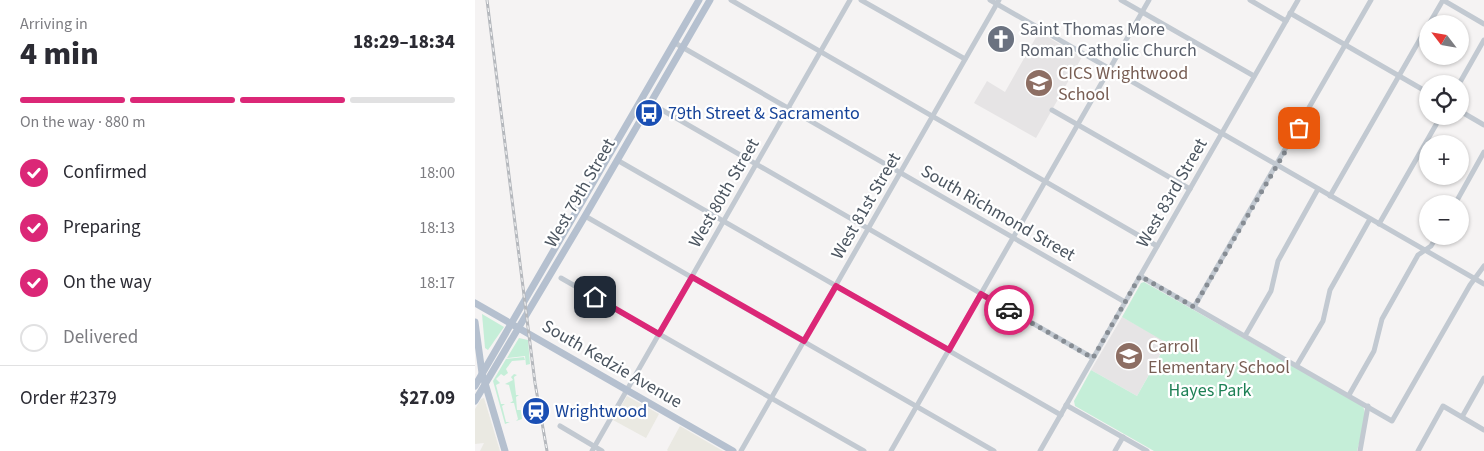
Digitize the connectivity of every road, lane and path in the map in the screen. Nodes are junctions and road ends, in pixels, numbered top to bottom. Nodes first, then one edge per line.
1 (699, 0) edge
2 (709, 0) edge
3 (731, 0) edge
4 (850, 0) edge
5 (861, 0) edge
6 (990, 0) edge
7 (1121, 0) edge
8 (1149, 0) edge
9 (1250, 0) edge
10 (1298, 0) edge
11 (1371, 0) edge
12 (1443, 0) edge
13 (998, 2) edge
14 (1142, 12) junction
15 (1291, 13) junction
16 (1434, 15) edge
17 (1286, 21) junction
18 (1484, 24) edge
19 (1484, 40) edge
20 (1419, 41) edge
21 (675, 43) junction
22 (1345, 45) junction
23 (683, 47) junction
24 (821, 52) junction
25 (965, 59) junction
26 (1109, 69) junction
27 (1464, 75) edge
28 (1254, 76) junction
29 (1399, 76) junction
30 (1419, 87) edge
31 (650, 104) junction
32 (788, 108) junction
33 (1052, 110) dead end
34 (933, 116) junction
35 (1469, 116) edge
36 (1077, 125) junction
37 (1436, 125) edge
38 (1484, 125) edge
39 (1222, 134) junction
40 (1484, 152) edge
41 (617, 160) junction
42 (756, 165) junction
43 (1276, 165) junction
44 (901, 173) junction
45 (1045, 181) junction
46 (1190, 189) junction
47 (1318, 189) junction
48 (1460, 195) edge
49 (1330, 196) junction
50 (585, 216) junction
51 (1371, 219) junction
52 (724, 221) junction
53 (1379, 224) junction
54 (868, 229) junction
55 (1013, 238) junction
56 (1432, 245) edge
57 (1157, 246) junction
58 (1425, 250) junction
59 (1484, 266) edge
60 (1140, 276) junction
61 (692, 277) junction
62 (561, 278) dead end
63 (1475, 279) junction
64 (1484, 284) edge
65 (836, 286) junction
66 (981, 294) junction
67 (1125, 302) junction
68 (475, 303) edge
69 (1194, 307) junction
70 (475, 322) edge
71 (515, 325) junction
72 (659, 334) junction
73 (1245, 336) junction
74 (804, 341) junction
75 (949, 350) junction
76 (1093, 358) junction
77 (1297, 365) junction
78 (482, 373) junction
79 (1484, 378) edge
80 (485, 382) junction
81 (475, 386) edge
82 (627, 390) junction
83 (1349, 395) junction
84 (772, 398) junction
85 (475, 401) edge
86 (1066, 405) junction
87 (917, 406) junction
88 (1368, 406) junction
89 (1061, 415) junction
90 (1461, 417) junction
91 (560, 426) dead end
92 (1484, 430) edge
93 (1123, 437) junction
94 (593, 449) edge
95 (505, 451) edge
96 (602, 451) edge
97 (733, 451) edge
98 (741, 451) edge
99 (864, 451) edge
100 (891, 451) edge
101 (994, 451) edge
102 (1040, 451) edge
103 (1115, 451) edge
104 (1147, 451) edge
105 (1360, 451) edge
106 (1418, 451) edge

1 - 21 main road, West 79th Street
2 - 23 main road, West 79th Street
3 - 24 street
4 - 24 street, West 80th Street
5 - 25 street
6 - 13 street
7 - 14 street
8 - 14 street
9 - 17 street
10 - 15 street, West 83rd Street
11 - 22 street
12 - 16 street
12 - 18 street
13 - 25 street, West 81st Street
13 - 26 street
14 - 26 street
14 - 28 street
15 - 17 street, West 83rd Street
15 - 22 street
17 - 28 street, West 83rd Street
19 - 27 street
20 - 29 street
21 - 23 street, South Richmond Street
21 - 71 main road, West 79th Street
22 - 29 street
22 - 43 street
23 - 31 main road, West 79th Street
23 - 32 street, South Richmond Street
24 - 32 street, West 80th Street
24 - 34 street
25 - 34 street, West 81st Street
26 - 36 street
26 - 39 street
28 - 39 street, West 83rd Street
29 - 30 street
29 - 49 street
31 - 41 main road, West 79th Street
31 - 42 street
32 - 42 street, West 80th Street
32 - 44 street, South Richmond Street
33 - 36 street
34 - 44 street, West 81st Street
34 - 45 street
35 - 38 street
36 - 45 street
36 - 46 street
37 - 53 street
39 - 43 street
39 - 46 street, West 83rd Street
40 - 48 street
41 - 50 main road, West 79th Street
41 - 52 street
42 - 52 street, West 80th Street
42 - 54 street
43 - 47 street
43 - 69 street
44 - 54 street, West 81st Street
44 - 55 street, South Richmond Street
45 - 55 street
45 - 57 street
46 - 57 street, West 83rd Street
47 - 49 street
47 - 73 street
49 - 51 street
50 - 61 street
50 - 71 main road, West 79th Street
51 - 53 street
51 - 77 street
52 - 61 street, West 80th Street
52 - 65 street
53 - 58 street
54 - 65 street, West 81st Street
54 - 66 street
55 - 66 street
55 - 67 street, South Richmond Street
56 - 58 street
57 - 60 street, West 83rd Street
58 - 63 street
58 - 83 street
59 - 63 street
60 - 67 street, West 83rd Street
60 - 69 street
61 - 72 street, West 80th Street
61 - 74 street
62 - 72 street
63 - 64 street
63 - 88 street
65 - 74 street, West 81st Street
65 - 75 street
66 - 75 street
66 - 76 street
67 - 76 street, West 83rd Street
68 - 71 main road, South Kedzie Avenue
69 - 73 street
70 - 78 main road
71 - 78 main road, West 79th Street
71 - 80 main road, West 79th Street
71 - 82 main road, South Kedzie Avenue
72 - 82 street, West 80th Street
72 - 84 street
73 - 77 street
74 - 84 street, West 81st Street
74 - 87 street
75 - 87 street
75 - 89 street
76 - 86 street, West 83rd Street
77 - 83 street
78 - 80 main road
78 - 81 main road, West 79th Street
79 - 90 street
80 - 85 main road, West 79th Street
80 - 95 main road
82 - 94 street, West 80th Street
82 - 97 main road, South Kedzie Avenue
83 - 88 street
84 - 98 street, West 81st Street
84 - 99 street
86 - 89 street, West 83rd Street
86 - 93 street
87 - 100 street
87 - 101 street
88 - 105 street
89 - 102 street, West 83rd Street
90 - 92 street
90 - 106 street
91 - 94 street
93 - 103 street
93 - 104 street
94 - 96 street

